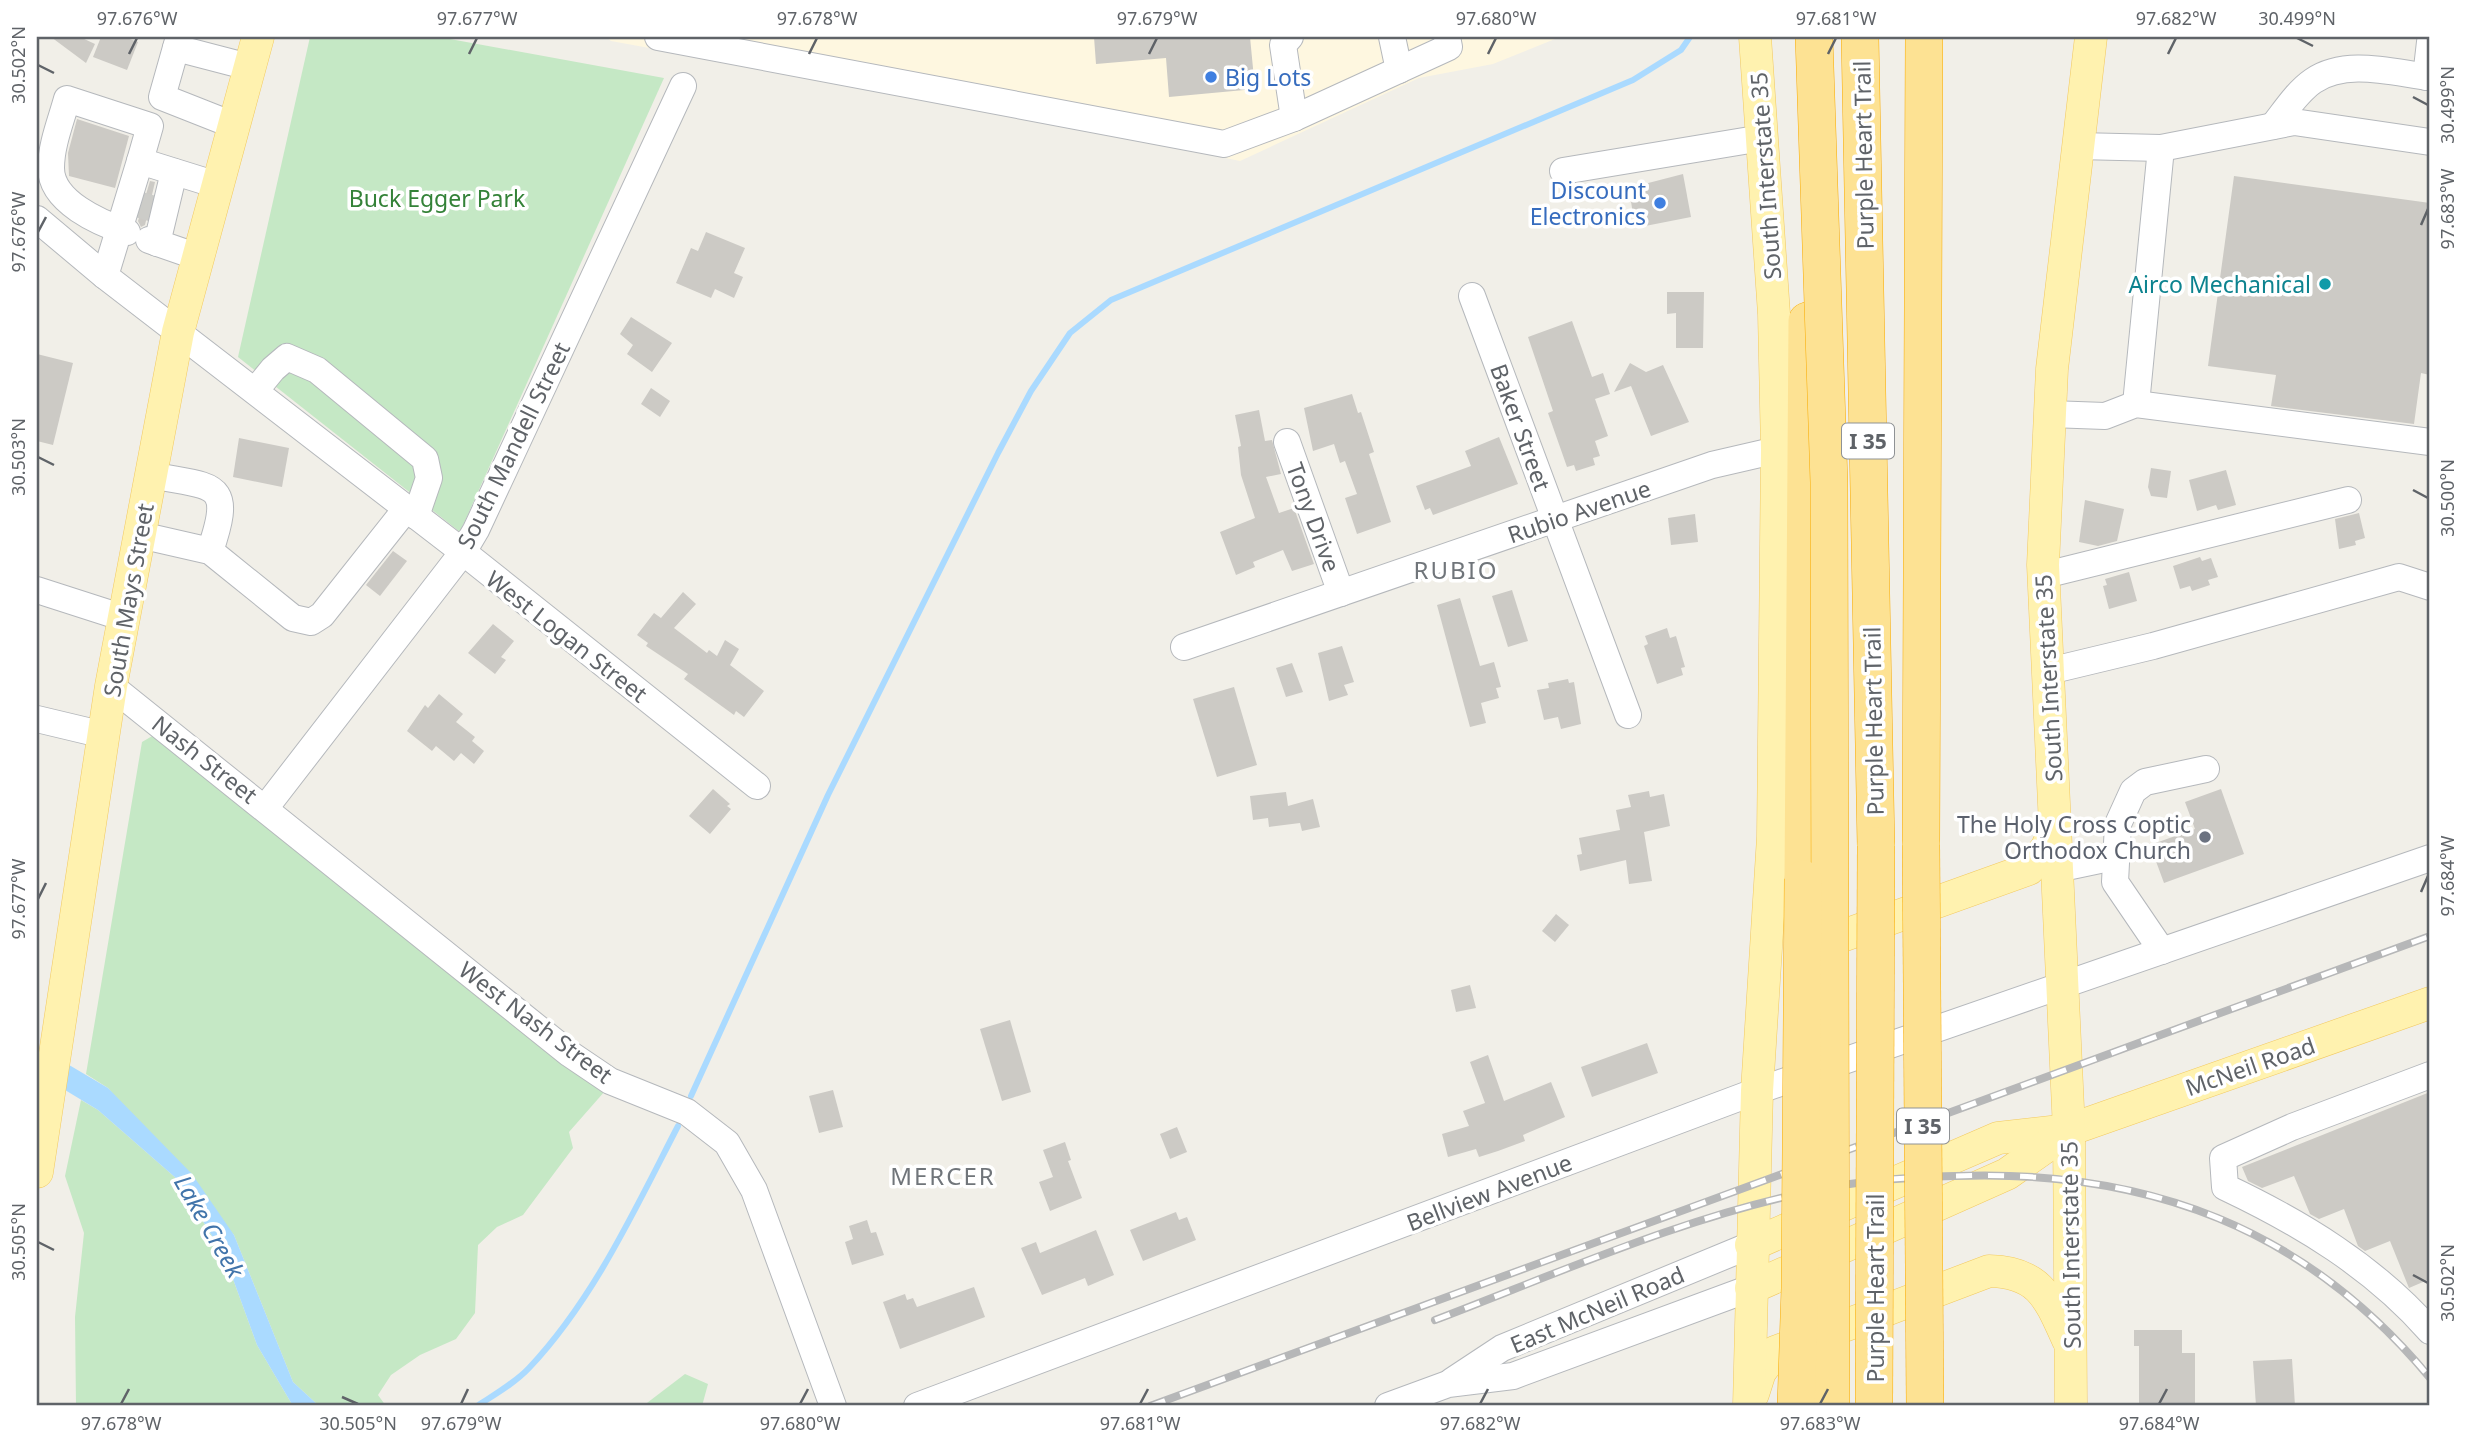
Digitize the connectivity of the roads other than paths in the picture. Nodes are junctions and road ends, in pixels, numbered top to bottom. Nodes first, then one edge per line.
1 (258, 37) edge
2 (658, 37) edge
3 (1290, 37) edge
4 (1392, 37) edge
5 (1447, 37) edge
6 (1755, 37) edge
7 (1814, 37) edge
8 (1820, 37) edge
9 (1860, 37) edge
10 (1924, 37) edge
11 (2091, 37) edge
12 (177, 42) edge
13 (2430, 42) edge
14 (249, 67) junction
15 (1399, 70) junction
16 (2428, 77) edge
17 (683, 86) dead end
18 (1294, 118) junction
19 (233, 125) junction
20 (2273, 126) junction
21 (1762, 138) junction
22 (2430, 142) edge
23 (2078, 146) junction
24 (2161, 148) junction
25 (141, 161) junction
26 (1563, 171) dead end
27 (174, 172) junction
28 (217, 185) junction
29 (66, 198) junction
30 (146, 207) junction
31 (41, 222) edge
32 (138, 236) junction
33 (198, 257) junction
34 (105, 276) junction
35 (1472, 296) dead end
36 (178, 332) junction
37 (255, 391) junction
38 (2136, 404) junction
39 (2050, 414) junction
40 (1287, 442) dead end
41 (2430, 442) edge
42 (1777, 450) junction
43 (151, 475) junction
44 (2348, 500) dead end
45 (411, 512) junction
46 (1555, 519) junction
47 (140, 535) junction
48 (210, 551) junction
49 (463, 552) junction
50 (2045, 575) junction
51 (2430, 587) edge
52 (37, 590) edge
53 (1341, 593) junction
54 (124, 618) junction
55 (1185, 647) dead end
56 (2049, 671) junction
57 (111, 685) junction
58 (1628, 715) dead end
59 (37, 719) edge
60 (104, 736) junction
61 (2206, 769) dead end
62 (757, 786) dead end
63 (266, 807) junction
64 (2055, 830) junction
65 (1773, 837) junction
66 (2114, 857) junction
67 (2430, 858) edge
68 (2057, 869) junction
69 (2162, 951) junction
70 (2063, 985) junction
71 (2430, 1003) edge
72 (2430, 1075) edge
73 (1757, 1091) junction
74 (2069, 1130) junction
75 (37, 1172) edge
76 (1751, 1245) junction
77 (1751, 1288) junction
78 (2430, 1331) edge
79 (2072, 1347) junction
80 (1453, 1395) edge
81 (1749, 1405) edge
82 (833, 1406) edge
83 (917, 1406) edge
84 (1388, 1406) edge
85 (1796, 1406) edge
86 (1831, 1406) edge
87 (1874, 1406) edge
88 (1925, 1406) edge
89 (2071, 1406) edge

1 - 14 main road, South Mays Street
2 - 18 street
3 - 18 street
4 - 15 street
5 - 15 street
6 - 21 main road, South Interstate 35
7 - 86 highway, bridge
8 - 85 highway, bridge
9 - 87 highway, Purple Heart Trail / I 35, bridge
10 - 88 highway, Purple Heart Trail / I 35, bridge
11 - 23 main road, South Interstate 35
12 - 14 street
12 - 19 street
13 - 16 street
14 - 19 main road, South Mays Street
15 - 18 street
16 - 20 street
17 - 49 street, South Mandell Street
19 - 28 main road, South Mays Street
20 - 22 street
20 - 24 street
21 - 26 street
21 - 42 main road, South Interstate 35
23 - 24 street
23 - 39 main road, South Interstate 35
24 - 38 street
25 - 27 street
25 - 29 street
25 - 30 street
27 - 28 street
27 - 30 street
28 - 33 main road, South Mays Street
29 - 31 street
29 - 32 street
30 - 32 street
30 - 32 street
31 - 34 street, West Logan Street
32 - 33 street
32 - 34 street
33 - 36 main road, South Mays Street
34 - 36 street, West Logan Street
35 - 46 street, Baker Street
36 - 37 street, West Logan Street
36 - 43 main road, South Mays Street
37 - 45 street, West Logan Street
37 - 45 street
38 - 39 street
38 - 41 street
39 - 50 main road, South Interstate 35
40 - 53 street, Tony Drive
42 - 46 street, Rubio Avenue
42 - 65 main road, South Interstate 35
43 - 47 main road, South Mays Street
43 - 48 street
44 - 50 street
45 - 48 street
45 - 49 street, West Logan Street
46 - 53 street, Rubio Avenue
46 - 58 street, Baker Street
47 - 48 street
47 - 54 main road, South Mays Street
49 - 62 street, West Logan Street
49 - 63 street, South Mandell Street
50 - 56 main road, South Interstate 35
51 - 56 street
52 - 54 street
53 - 55 street, Rubio Avenue
54 - 57 main road, South Mays Street
56 - 64 main road, South Interstate 35
57 - 60 main road, South Mays Street
57 - 63 street, Nash Street
59 - 60 street
60 - 75 main road, South Mays Street
61 - 66 street
63 - 82 street, West Nash Street
64 - 65 main road
64 - 68 main road, South Interstate 35
65 - 73 main road, South Interstate 35
66 - 68 street
66 - 69 street
67 - 69 street, Bellview Avenue
68 - 70 main road, South Interstate 35
69 - 70 street, Bellview Avenue
70 - 73 street, Bellview Avenue
70 - 74 main road, South Interstate 35
71 - 74 main road, McNeil Road
72 - 78 street
73 - 76 main road, South Interstate 35
73 - 83 street, Bellview Avenue
74 - 76 main road, McNeil Road
74 - 77 main road, McNeil Road
74 - 79 main road, South Interstate 35
76 - 77 main road, South Interstate 35
76 - 80 street, East McNeil Road
77 - 80 street, East McNeil Road
77 - 81 main road, South Interstate 35
79 - 81 main road
79 - 89 main road, South Interstate 35
80 - 84 street, East McNeil Road

